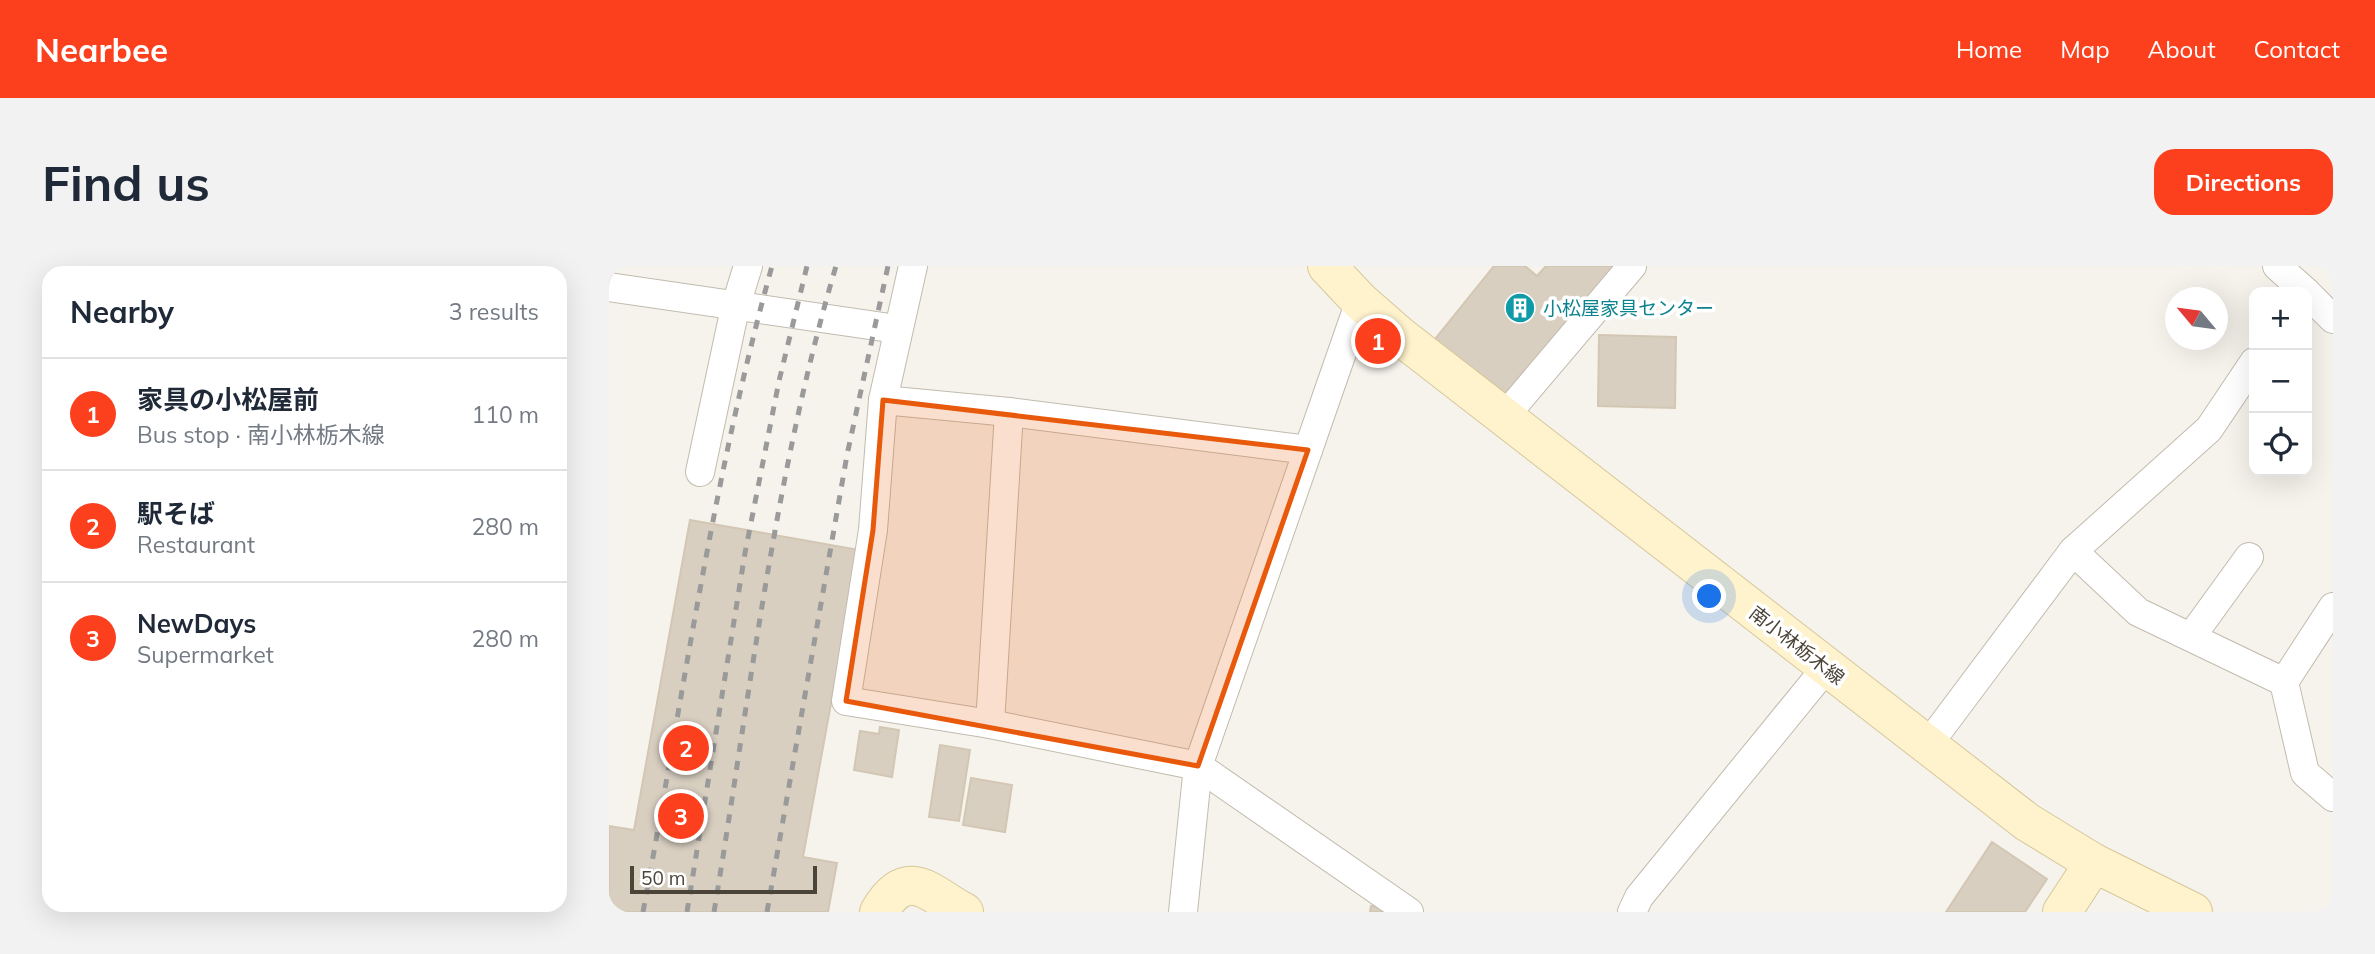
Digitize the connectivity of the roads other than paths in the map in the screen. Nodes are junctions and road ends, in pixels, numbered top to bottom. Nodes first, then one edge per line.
1 (748, 266) edge
2 (913, 266) edge
3 (1327, 266) edge
4 (1632, 266) edge
5 (2277, 266) edge
6 (609, 287) edge
7 (2299, 287) edge
8 (2312, 299) edge
9 (1360, 301) junction
10 (735, 308) junction
11 (2333, 319) edge
12 (897, 329) junction
13 (2249, 369) edge
14 (883, 400) junction
15 (1009, 412) junction
16 (1504, 417) junction
17 (1308, 450) junction
18 (700, 472) dead end
19 (2073, 551) junction
20 (2249, 557) dead end
21 (2333, 607) edge
22 (2191, 637) junction
23 (1826, 668) junction
24 (2284, 682) junction
25 (990, 724) junction
26 (1927, 746) junction
27 (1198, 766) junction
28 (2333, 796) edge
29 (2094, 863) junction
30 (879, 912) edge
31 (964, 912) edge
32 (1183, 912) edge
33 (1409, 912) edge
34 (1632, 912) edge
35 (2062, 912) edge
36 (2193, 912) edge

1 - 10 street
2 - 12 street
3 - 9 main road, 南小林栃木線
4 - 16 street
5 - 7 street
6 - 10 street
8 - 11 street
9 - 16 main road, 南小林栃木線
9 - 17 street
10 - 12 street
10 - 18 street
12 - 14 street
13 - 19 street
14 - 15 street
14 - 25 street
15 - 17 street
15 - 25 street
16 - 23 main road, 南小林栃木線
17 - 27 street
19 - 22 street
19 - 26 street
20 - 22 street
21 - 24 street
22 - 24 street
23 - 26 main road, 南小林栃木線
23 - 34 street
24 - 28 street
25 - 27 street
26 - 29 main road, 南小林栃木線
27 - 32 street
27 - 33 street
29 - 35 main road
29 - 36 main road, 南小林栃木線
30 - 31 main road

